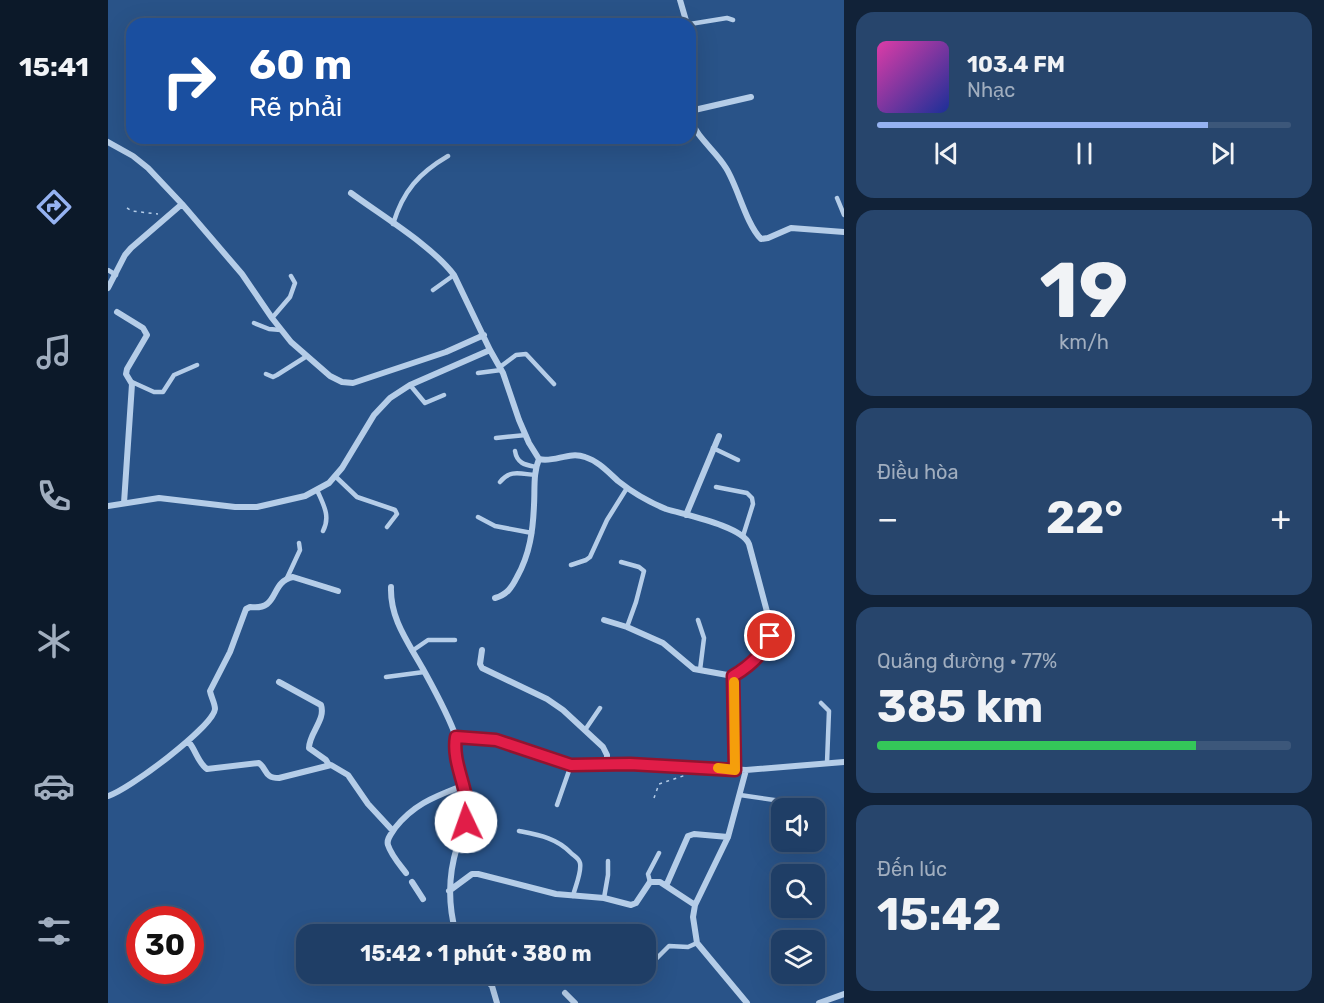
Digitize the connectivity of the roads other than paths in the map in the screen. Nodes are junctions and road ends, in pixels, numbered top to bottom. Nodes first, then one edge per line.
1 (680, 0) edge
2 (686, 18) edge
3 (733, 20) dead end
4 (696, 23) edge
5 (751, 97) dead end
6 (696, 110) edge
7 (696, 130) edge
8 (108, 142) edge
9 (448, 156) dead end
10 (351, 193) dead end
11 (837, 198) dead end
12 (182, 204) junction
13 (844, 215) edge
14 (393, 224) junction
15 (844, 232) edge
16 (108, 270) edge
17 (116, 274) junction
18 (454, 275) junction
19 (291, 276) dead end
20 (108, 288) edge
21 (433, 291) dead end
22 (117, 312) dead end
23 (272, 318) junction
24 (254, 323) dead end
25 (280, 330) junction
26 (487, 342) junction
27 (307, 356) junction
28 (197, 365) dead end
29 (500, 368) junction
30 (478, 373) dead end
31 (266, 375) dead end
32 (554, 384) dead end
33 (132, 385) junction
34 (410, 386) junction
35 (444, 395) dead end
36 (526, 435) junction
37 (719, 436) dead end
38 (496, 438) dead end
39 (714, 448) junction
40 (515, 451) dead end
41 (539, 459) junction
42 (738, 460) dead end
43 (536, 467) junction
44 (535, 475) junction
45 (335, 476) junction
46 (500, 482) dead end
47 (716, 486) dead end
48 (627, 488) junction
49 (317, 490) junction
50 (124, 503) junction
51 (108, 506) edge
52 (686, 515) junction
53 (478, 516) dead end
54 (387, 527) dead end
55 (323, 531) dead end
56 (532, 532) junction
57 (743, 536) junction
58 (299, 543) dead end
59 (621, 562) dead end
60 (571, 565) dead end
61 (287, 578) junction
62 (391, 587) dead end
63 (338, 591) dead end
64 (495, 598) dead end
65 (604, 620) dead end
66 (698, 621) dead end
67 (627, 627) junction
68 (455, 640) dead end
69 (482, 650) dead end
70 (412, 651) junction
71 (700, 670) junction
72 (424, 672) junction
73 (733, 676) junction
74 (386, 677) dead end
75 (279, 682) dead end
76 (821, 703) dead end
77 (600, 708) dead end
78 (585, 730) junction
79 (456, 737) junction
80 (188, 741) junction
81 (844, 762) edge
82 (827, 763) junction
83 (607, 764) junction
84 (329, 765) junction
85 (571, 765) junction
86 (735, 770) junction
87 (746, 770) junction
88 (462, 786) junction
89 (740, 795) junction
90 (108, 796) edge
91 (771, 800) edge
92 (558, 805) dead end
93 (393, 831) junction
94 (519, 831) dead end
95 (728, 837) junction
96 (659, 853) dead end
97 (608, 861) dead end
98 (406, 873) dead end
99 (412, 882) dead end
100 (650, 882) junction
101 (666, 886) junction
102 (449, 891) junction
103 (573, 896) junction
104 (604, 898) junction
105 (423, 899) dead end
106 (695, 905) junction
107 (454, 924) edge
108 (697, 943) junction
109 (656, 959) edge
110 (490, 984) edge
111 (565, 993) dead end
112 (844, 994) edge
113 (497, 1003) edge
114 (575, 1003) edge
115 (747, 1003) edge
116 (819, 1003) edge

1 - 2 street
3 - 4 lane
5 - 6 street
7 - 15 street
8 - 12 street
9 - 14 lane
10 - 14 street
11 - 13 lane
12 - 17 street
12 - 23 street
14 - 18 street
16 - 17 lane
17 - 20 street
18 - 21 lane
18 - 26 street
19 - 23 lane
22 - 33 street
23 - 25 street
24 - 25 lane
25 - 27 street
26 - 27 street
26 - 29 street
26 - 34 street
27 - 31 lane
28 - 33 lane
29 - 30 lane
29 - 32 lane
29 - 36 street
33 - 50 street
34 - 35 lane
34 - 45 street
36 - 38 lane
36 - 41 street
37 - 39 street
39 - 42 lane
39 - 52 street
40 - 43 lane
41 - 43 street
41 - 48 street
43 - 44 street
44 - 46 lane
44 - 56 street
45 - 49 street
45 - 54 lane
47 - 57 lane
48 - 52 street
48 - 60 lane
49 - 50 street
49 - 55 lane
50 - 51 street
52 - 57 street
53 - 56 lane
56 - 64 street
57 - 73 street
58 - 61 lane
59 - 67 lane
61 - 63 street
61 - 80 street
62 - 70 street
65 - 67 street
66 - 71 lane
67 - 71 street
68 - 70 lane
69 - 78 street
70 - 72 street
71 - 73 street
72 - 74 lane
72 - 79 street
73 - 86 street
75 - 84 street
76 - 82 lane
77 - 78 lane
78 - 83 street
79 - 85 street
79 - 88 street
80 - 84 street
80 - 90 street
81 - 82 street
82 - 87 street
83 - 85 street
83 - 86 street
84 - 93 street
85 - 92 lane
86 - 87 street
87 - 89 street
88 - 93 street
88 - 102 street
89 - 91 lane
89 - 95 street
93 - 98 street
94 - 103 lane
95 - 101 street
95 - 106 street
96 - 100 lane
97 - 104 lane
99 - 105 street
100 - 101 street
100 - 104 street
101 - 106 street
102 - 103 street
102 - 107 street
103 - 104 street
106 - 108 street
108 - 109 lane
108 - 115 street
110 - 113 street
111 - 114 street
112 - 116 street

